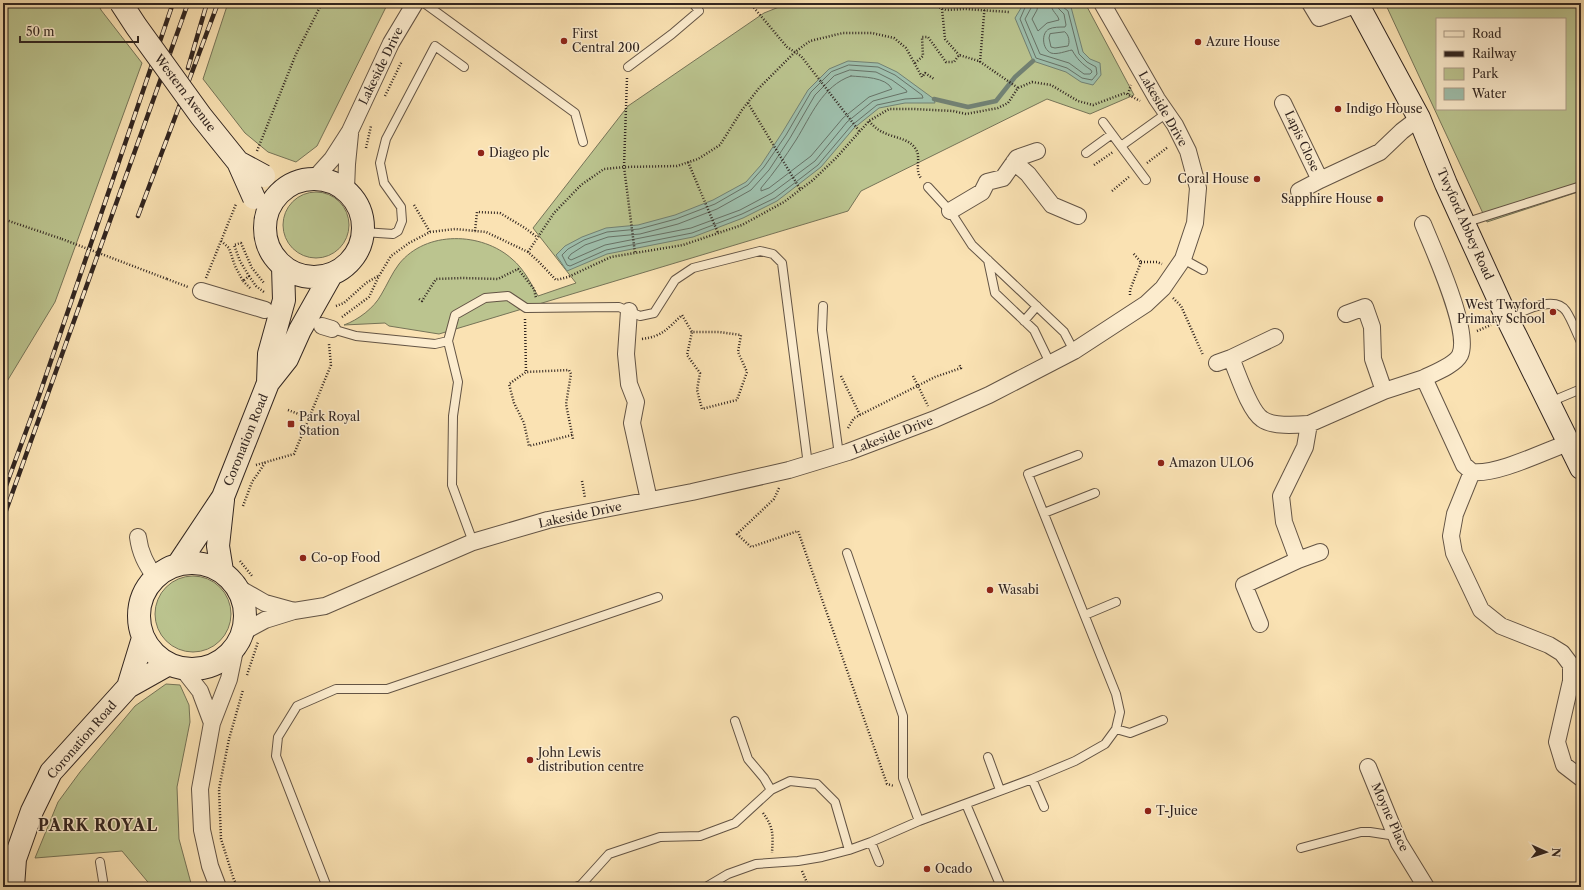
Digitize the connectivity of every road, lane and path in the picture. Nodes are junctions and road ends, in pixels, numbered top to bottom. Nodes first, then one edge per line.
1 (122, 3) edge
2 (322, 3) edge
3 (415, 3) edge
4 (424, 3) edge
5 (693, 3) edge
6 (750, 3) edge
7 (932, 3) edge
8 (985, 3) edge
9 (1102, 3) edge
10 (1310, 3) edge
11 (1358, 3) edge
12 (942, 9) junction
13 (985, 10) junction
14 (1009, 12) dead end
15 (795, 52) junction
16 (959, 55) junction
17 (404, 56) dead end
18 (980, 62) junction
19 (915, 63) junction
20 (464, 67) dead end
21 (628, 67) joint
22 (934, 79) dead end
23 (1018, 88) junction
24 (382, 102) dead end
25 (748, 103) junction
26 (1144, 103) dead end
27 (1283, 103) dead end
28 (1167, 113) junction
29 (1419, 118) junction
30 (374, 121) dead end
31 (869, 121) junction
32 (1103, 122) dead end
33 (350, 131) junction
34 (859, 131) junction
35 (1112, 134) junction
36 (583, 142) dead end
37 (1121, 146) junction
38 (366, 149) dead end
39 (1037, 151) dead end
40 (1086, 153) dead end
41 (688, 162) junction
42 (1014, 162) junction
43 (252, 165) junction
44 (1094, 165) dead end
45 (624, 167) junction
46 (314, 179) junction
47 (1146, 180) dead end
48 (1320, 180) junction
49 (292, 184) junction
50 (1581, 186) edge
51 (800, 187) junction
52 (928, 187) joint
53 (346, 189) junction
54 (1299, 192) dead end
55 (246, 200) junction
56 (950, 211) junction
57 (1078, 216) dead end
58 (3, 219) edge
59 (1464, 223) junction
60 (1423, 224) dead end
61 (265, 227) junction
62 (475, 231) dead end
63 (717, 231) junction
64 (363, 232) junction
65 (486, 232) dead end
66 (537, 237) junction
67 (221, 241) junction
68 (528, 252) junction
69 (635, 252) junction
70 (1133, 253) dead end
71 (1183, 259) junction
72 (988, 260) junction
73 (1149, 261) dead end
74 (1141, 262) junction
75 (283, 267) junction
76 (1203, 270) dead end
77 (331, 274) junction
78 (249, 276) junction
79 (378, 276) dead end
80 (243, 281) junction
81 (266, 284) dead end
82 (1163, 288) junction
83 (251, 289) dead end
84 (201, 292) junction
85 (266, 294) dead end
86 (419, 299) dead end
87 (823, 306) dead end
88 (1037, 306) junction
89 (330, 308) dead end
90 (526, 308) junction
91 (538, 308) junction
92 (265, 310) dead end
93 (629, 311) junction
94 (1131, 314) junction
95 (1346, 314) dead end
96 (1507, 318) junction
97 (1024, 321) junction
98 (327, 328) dead end
99 (692, 332) junction
100 (1275, 337) dead end
101 (1462, 338) junction
102 (627, 340) junction
103 (448, 341) junction
104 (1581, 342) edge
105 (1074, 351) junction
106 (1224, 360) junction
107 (1050, 363) junction
108 (959, 364) dead end
109 (526, 372) junction
110 (840, 375) dead end
111 (913, 376) dead end
112 (1424, 378) junction
113 (268, 384) junction
114 (918, 386) junction
115 (1581, 389) edge
116 (1384, 391) junction
117 (1548, 403) junction
118 (288, 410) dead end
119 (860, 415) junction
120 (309, 418) dead end
121 (935, 419) junction
122 (1309, 424) junction
123 (572, 435) junction
124 (573, 439) dead end
125 (1568, 442) junction
126 (843, 454) junction
127 (1078, 455) dead end
128 (265, 462) dead end
129 (808, 465) junction
130 (1581, 468) edge
131 (789, 470) junction
132 (1472, 472) junction
133 (1095, 493) dead end
134 (223, 497) junction
135 (649, 500) junction
136 (1044, 512) junction
137 (241, 513) dead end
138 (138, 537) dead end
139 (474, 542) junction
140 (1320, 552) dead end
141 (847, 553) dead end
142 (238, 555) dead end
143 (1298, 560) junction
144 (179, 563) junction
145 (155, 577) junction
146 (238, 579) junction
147 (658, 597) dead end
148 (1116, 602) dead end
149 (294, 611) junction
150 (1085, 615) junction
151 (1260, 624) dead end
152 (143, 638) junction
153 (246, 638) junction
154 (1576, 663) edge
155 (176, 666) junction
156 (247, 678) dead end
157 (245, 685) dead end
158 (128, 687) junction
159 (735, 720) dead end
160 (1163, 720) dead end
161 (212, 723) junction
162 (1116, 729) junction
163 (988, 757) dead end
164 (1368, 767) dead end
165 (1581, 778) edge
166 (1032, 779) junction
167 (906, 788) junction
168 (771, 790) junction
169 (1000, 790) junction
170 (756, 804) junction
171 (966, 804) junction
172 (1044, 807) dead end
173 (919, 821) junction
174 (1396, 836) junction
175 (871, 842) junction
176 (1301, 848) dead end
177 (849, 850) junction
178 (798, 861) junction
179 (100, 862) dead end
180 (879, 862) dead end
181 (771, 863) junction
182 (13, 887) edge
183 (104, 887) edge
184 (218, 887) edge
185 (238, 887) edge
186 (327, 887) edge
187 (576, 887) edge
188 (706, 887) edge
189 (809, 887) edge
190 (1001, 887) edge
191 (1426, 887) edge

1 - 43 street, Western Avenue, bridge
2 - 43 path
3 - 33 street, Lakeside Drive
4 - 36 lane
5 - 21 lane
6 - 15 path
7 - 12 path
8 - 13 path
9 - 28 street, Lakeside Drive
10 - 11 street
11 - 29 street, Twyford Abbey Road
12 - 13 path
12 - 16 path
13 - 14 path
13 - 18 path
15 - 19 path
15 - 25 path
15 - 34 path
16 - 18 path
16 - 19 path
17 - 24 path
18 - 23 path
19 - 22 path
20 - 64 lane
21 - 45 path
23 - 26 path
23 - 31 path
25 - 41 path
25 - 51 path
27 - 48 street, Lapis Close
28 - 37 lane
28 - 71 street, Lakeside Drive
29 - 48 street, Lapis Close
29 - 59 street, Twyford Abbey Road
30 - 38 path
31 - 34 path
31 - 52 path
32 - 35 lane
33 - 46 street, Lakeside Drive
33 - 53 street, Lakeside Drive
34 - 51 path
35 - 37 lane
35 - 40 lane
37 - 44 path
37 - 47 lane
39 - 42 street
41 - 45 path
41 - 63 path
42 - 56 street
42 - 57 street
43 - 49 street
43 - 55 street, Western Avenue, bridge
45 - 66 path
45 - 69 path
46 - 49 street
46 - 53 street
48 - 54 street, Lapis Close
49 - 61 street
50 - 59 lane
51 - 63 path
52 - 56 lane
53 - 64 street
55 - 61 street, Western Avenue
55 - 67 path
56 - 72 lane
58 - 84 path, bridge
59 - 96 street, Twyford Abbey Road
60 - 101 street
61 - 75 street
62 - 66 path
63 - 69 path
64 - 77 street
65 - 68 path
66 - 68 path
67 - 80 path
67 - 84 path
68 - 69 path
70 - 74 path
71 - 76 lane
71 - 82 street, Lakeside Drive
72 - 88 lane
72 - 97 lane
73 - 74 path
74 - 94 path
75 - 77 street
75 - 113 street, Coronation Road
77 - 113 street, Coronation Road
78 - 80 path
78 - 81 path
78 - 85 path
79 - 89 path
80 - 83 path
82 - 94 street, Lakeside Drive
82 - 106 path
84 - 92 street
86 - 91 path
87 - 126 lane
88 - 97 lane
88 - 105 lane
90 - 91 lane
90 - 103 lane
90 - 109 path
91 - 93 lane
93 - 102 street
93 - 129 lane
94 - 105 street, Lakeside Drive
95 - 116 street
96 - 101 path
96 - 104 lane
96 - 117 street, Twyford Abbey Road
97 - 107 lane
98 - 103 lane
99 - 99 path
99 - 102 path
100 - 106 street
101 - 112 street
102 - 135 street
103 - 139 lane
105 - 107 street, Lakeside Drive
106 - 122 street
107 - 121 street, Lakeside Drive
108 - 114 path
109 - 123 path
109 - 123 path
110 - 119 path
111 - 114 path
112 - 116 street
112 - 132 street
113 - 134 street, Coronation Road
114 - 119 path
114 - 121 path
115 - 117 lane
116 - 122 street
117 - 125 street, Twyford Abbey Road
118 - 120 path
119 - 126 path
121 - 126 street, Lakeside Drive
122 - 143 street
123 - 124 path
125 - 130 street, Twyford Abbey Road
125 - 132 street
126 - 129 street, Lakeside Drive
127 - 136 lane
128 - 137 path
129 - 131 street, Lakeside Drive
131 - 135 street, Lakeside Drive
131 - 167 path
132 - 154 street
133 - 136 lane
134 - 144 street, Coronation Road
134 - 146 street, Coronation Road
135 - 139 street, Lakeside Drive
136 - 150 lane
138 - 145 street
139 - 149 street, Lakeside Drive
140 - 143 street
141 - 167 lane
142 - 146 path
143 - 151 street
144 - 145 street
144 - 146 street
145 - 152 street
146 - 149 street, Lakeside Drive
146 - 153 street
147 - 186 lane
148 - 150 lane
149 - 153 street, Lakeside Drive
150 - 162 lane
152 - 155 street
152 - 158 street, Coronation Road
153 - 155 street
153 - 156 path
153 - 161 street
154 - 165 street
155 - 158 street, Coronation Road
155 - 161 street
157 - 185 path
158 - 182 street, Coronation Road
159 - 168 lane
160 - 162 lane
161 - 184 street
162 - 166 lane
163 - 169 lane
164 - 174 street, Moyne Place
166 - 169 lane
166 - 172 lane
167 - 173 lane
168 - 170 lane
168 - 177 lane
169 - 171 lane
170 - 181 path
170 - 187 lane
171 - 173 lane
171 - 190 lane
173 - 175 lane
174 - 176 lane
174 - 191 street, Moyne Place
175 - 177 lane
175 - 180 lane
177 - 178 lane
178 - 181 lane
178 - 189 path
179 - 183 lane
181 - 188 lane

